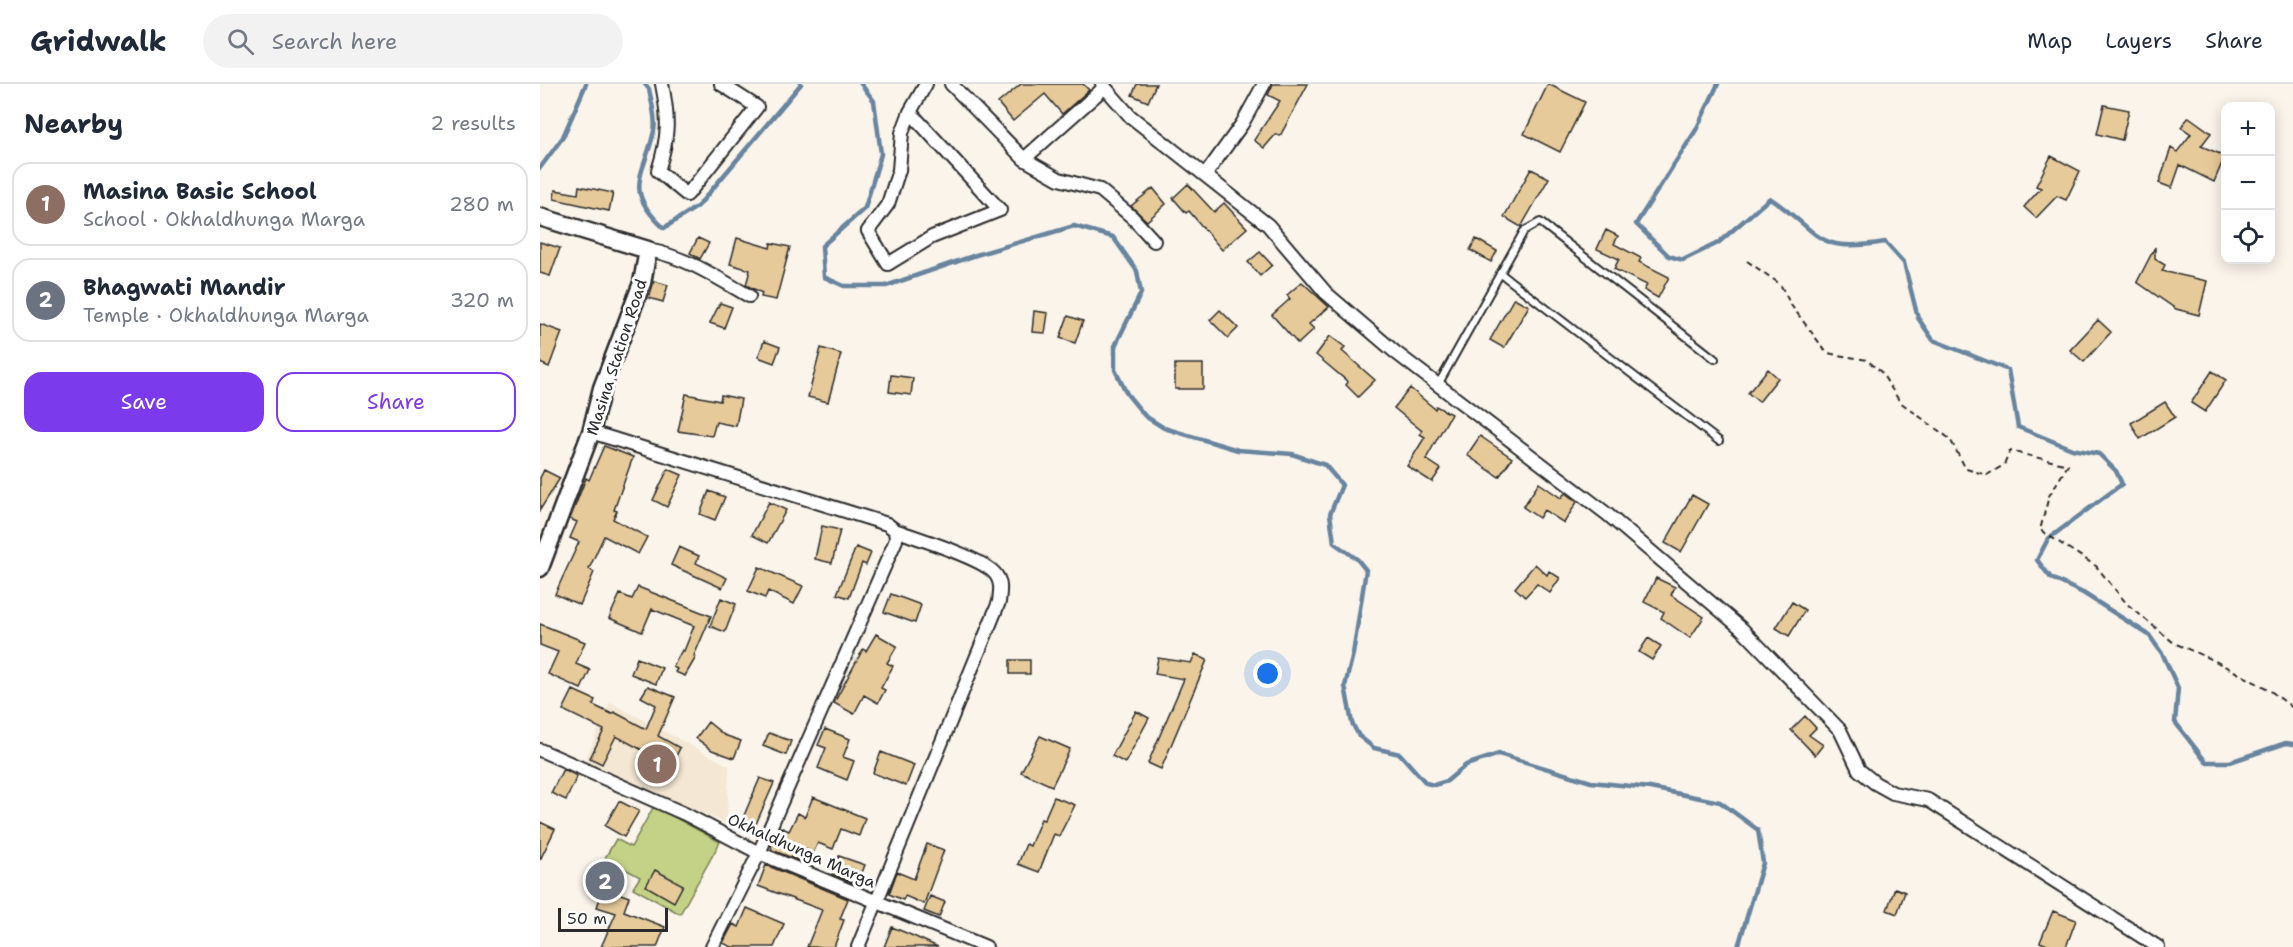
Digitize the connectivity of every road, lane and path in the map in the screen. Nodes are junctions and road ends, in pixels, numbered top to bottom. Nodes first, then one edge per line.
1 (662, 84) edge
2 (722, 84) edge
3 (926, 84) edge
4 (951, 84) edge
5 (1264, 84) edge
6 (1104, 86) edge
7 (910, 112) junction
8 (1024, 159) junction
9 (1206, 174) junction
10 (540, 217) edge
11 (1154, 241) dead end
12 (648, 250) junction
13 (1747, 261) dead end
14 (1500, 273) junction
15 (749, 296) dead end
16 (1715, 359) dead end
17 (1439, 383) junction
18 (591, 432) junction
19 (1719, 441) dead end
20 (895, 530) junction
21 (540, 568) edge
22 (2293, 708) edge
23 (540, 750) edge
24 (759, 853) junction
25 (877, 901) junction
26 (712, 947) edge
27 (858, 947) edge
28 (986, 947) edge
29 (2158, 947) edge

1 - 2 street
3 - 7 street
4 - 8 street
5 - 9 street
6 - 8 street
6 - 9 street
7 - 7 street
8 - 11 street
9 - 17 street
10 - 12 street
12 - 15 street
12 - 18 street, Masina Station Road
13 - 22 path
14 - 16 lane
14 - 17 lane
14 - 19 lane
17 - 29 street
18 - 20 street
18 - 21 street, Masina Station Road
20 - 24 street
20 - 25 street
23 - 24 street, Okhaldhunga Marga
24 - 25 street, Okhaldhunga Marga
24 - 26 street
25 - 27 street
25 - 28 street, Okhaldhunga Marga

